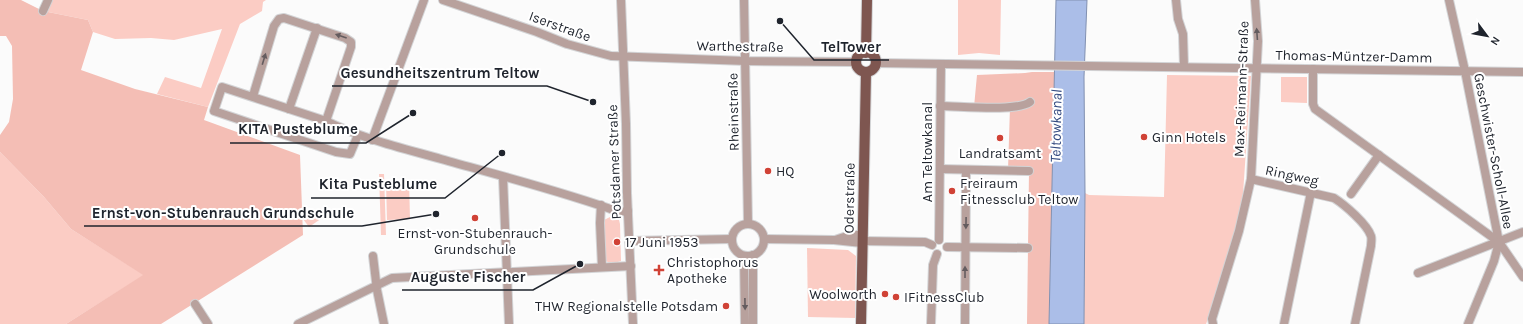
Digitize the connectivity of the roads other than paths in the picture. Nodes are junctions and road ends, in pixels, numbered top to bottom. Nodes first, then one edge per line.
1 (48, 0) edge
2 (424, 0) edge
3 (443, 0) edge
4 (621, 0) edge
5 (744, 0) edge
6 (867, 0) edge
7 (1176, 0) edge
8 (1255, 0) edge
9 (1449, 0) edge
10 (43, 11) dead end
11 (316, 28) junction
12 (866, 53) junction
13 (623, 57) junction
14 (746, 61) junction
15 (856, 62) junction
16 (875, 63) junction
17 (941, 64) junction
18 (1184, 67) junction
19 (1256, 68) junction
20 (1313, 69) junction
21 (1465, 71) junction
22 (866, 72) junction
23 (1523, 72) edge
24 (253, 96) junction
25 (1030, 102) dead end
26 (940, 106) junction
27 (289, 109) junction
28 (326, 121) junction
29 (358, 135) junction
30 (372, 140) junction
31 (1379, 155) junction
32 (940, 169) junction
33 (966, 170) junction
34 (1030, 171) dead end
35 (503, 177) junction
36 (1251, 179) junction
37 (1311, 192) junction
38 (1351, 194) dead end
39 (601, 206) junction
40 (628, 211) junction
41 (748, 224) junction
42 (1523, 232) edge
43 (732, 239) junction
44 (764, 239) junction
45 (862, 239) junction
46 (629, 241) junction
47 (935, 242) junction
48 (1500, 242) junction
49 (947, 248) junction
50 (965, 248) junction
51 (1028, 248) dead end
52 (938, 254) junction
53 (748, 255) junction
54 (373, 256) dead end
55 (630, 266) junction
56 (602, 267) junction
57 (507, 272) junction
58 (1418, 273) dead end
59 (1523, 277) edge
60 (377, 285) junction
61 (195, 304) dead end
62 (208, 324) edge
63 (298, 324) edge
64 (384, 324) edge
65 (509, 324) edge
66 (633, 324) edge
67 (745, 324) edge
68 (754, 324) edge
69 (861, 324) edge
70 (931, 324) edge
71 (965, 324) edge
72 (1213, 324) edge
73 (1284, 324) edge
74 (1355, 324) edge
75 (1468, 324) edge

1 - 10 street
2 - 30 street
3 - 13 street, Iserstraße
4 - 13 street, Potsdamer Straße
5 - 14 street, Rheinstraße
6 - 12 main road
7 - 18 street
19 -> 8 street, Max-Reimann-Straße
9 - 21 street, Geschwister-Scholl-Allee
24 -> 11 street
11 - 27 street
28 -> 11 street
12 - 15 main road
12 - 16 main road
13 - 14 street, Warthestraße
13 - 40 street, Potsdamer Straße
14 - 15 street, Warthestraße
14 - 41 street, Rheinstraße
15 - 22 main road
16 - 17 street
16 - 22 main road
17 - 18 street
17 - 26 street, Am Teltowkanal
18 - 19 street, Thomas-Müntzer-Damm
19 - 20 street, Thomas-Müntzer-Damm
19 - 36 street, Max-Reimann-Straße
20 - 21 street, Thomas-Müntzer-Damm
20 - 31 street
21 - 23 street, Thomas-Müntzer-Damm
21 - 48 street, Geschwister-Scholl-Allee
22 - 45 main road, Oderstraße
24 - 27 street
24 - 29 street
25 - 26 street
26 - 32 street, Am Teltowkanal
27 - 28 street
28 - 29 street
29 - 30 street
30 - 35 street
31 - 38 street
31 - 48 street
32 - 33 street
32 - 47 street, Am Teltowkanal
33 - 34 street
33 -> 50 street
35 - 39 street
35 - 57 street
36 - 37 street, Ringweg
36 - 72 street, Ringweg
37 - 73 street
37 - 74 street, Ringweg
39 - 40 street
39 - 56 street
40 - 46 street, Potsdamer Straße
41 - 43 street
41 - 44 street
42 - 48 street
43 - 46 street
43 - 53 street
44 - 45 street
44 - 53 street
45 - 47 street
45 - 69 main road, Oderstraße
46 - 55 street, Potsdamer Straße
47 - 49 street
47 - 52 street
48 - 58 street
48 - 59 street, Geschwister-Scholl-Allee
48 - 75 street
49 - 50 street
49 - 52 street
50 - 51 street
71 -> 50 street
52 - 70 street
53 -> 67 street
53 - 68 street
54 - 60 street
55 - 56 street
55 - 66 street, Potsdamer Straße
56 - 57 street
57 - 60 street
57 - 65 street
60 - 63 street
60 - 64 street
61 - 62 street
67 - 68 street

